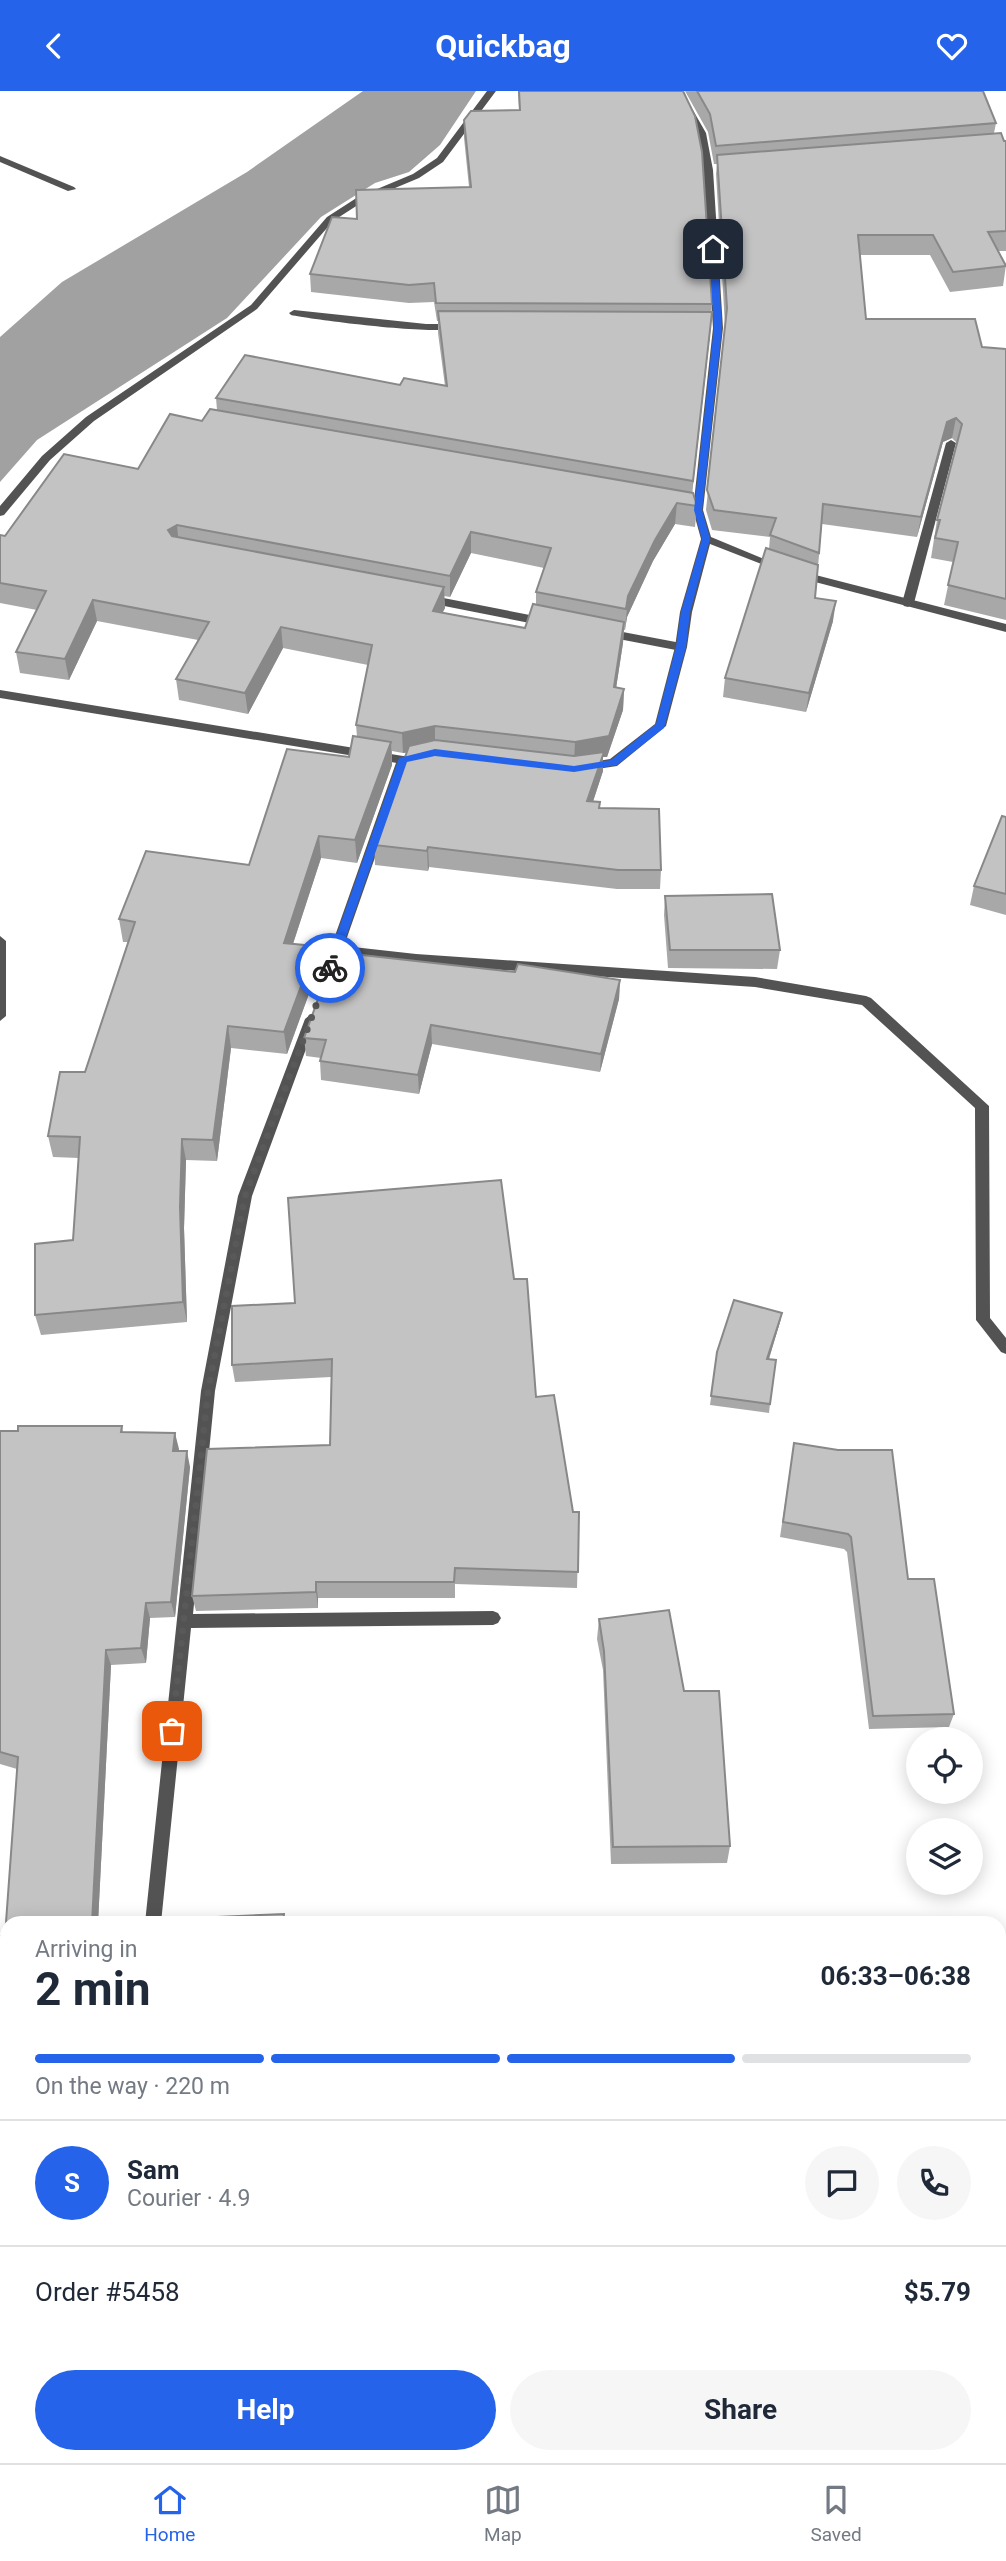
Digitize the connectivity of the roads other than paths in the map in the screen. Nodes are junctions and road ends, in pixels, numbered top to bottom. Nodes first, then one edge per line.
1 (492, 91) edge
2 (678, 91) edge
3 (0, 159) edge
4 (722, 169) edge
5 (708, 170) junction
6 (71, 189) dead end
7 (294, 313) dead end
8 (467, 327) edge
9 (705, 328) edge
10 (718, 328) junction
11 (951, 443) edge
12 (684, 508) edge
13 (698, 510) junction
14 (0, 513) edge
15 (706, 539) junction
16 (419, 598) edge
17 (908, 603) junction
18 (552, 623) edge
19 (1006, 628) edge
20 (591, 630) edge
21 (681, 647) junction
22 (0, 694) edge
23 (435, 753) edge
24 (403, 760) junction
25 (574, 769) edge
26 (0, 941) edge
27 (336, 950) junction
28 (0, 1016) edge
29 (1006, 1348) edge
30 (493, 1618) dead end
31 (183, 1621) junction
32 (154, 1916) edge

1 - 14 street
2 - 5 street
3 - 6 street
4 - 5 street
5 - 10 street
7 - 8 street
9 - 10 street
10 - 13 street
11 - 17 street
12 - 13 street
13 - 15 street
15 - 17 street
15 - 21 street
16 - 18 street
17 - 19 street
20 - 21 street
21 - 25 street
22 - 24 street
23 - 24 street
24 - 27 street
26 - 28 street
27 - 29 street
27 - 31 street
30 - 31 street
31 - 32 street

